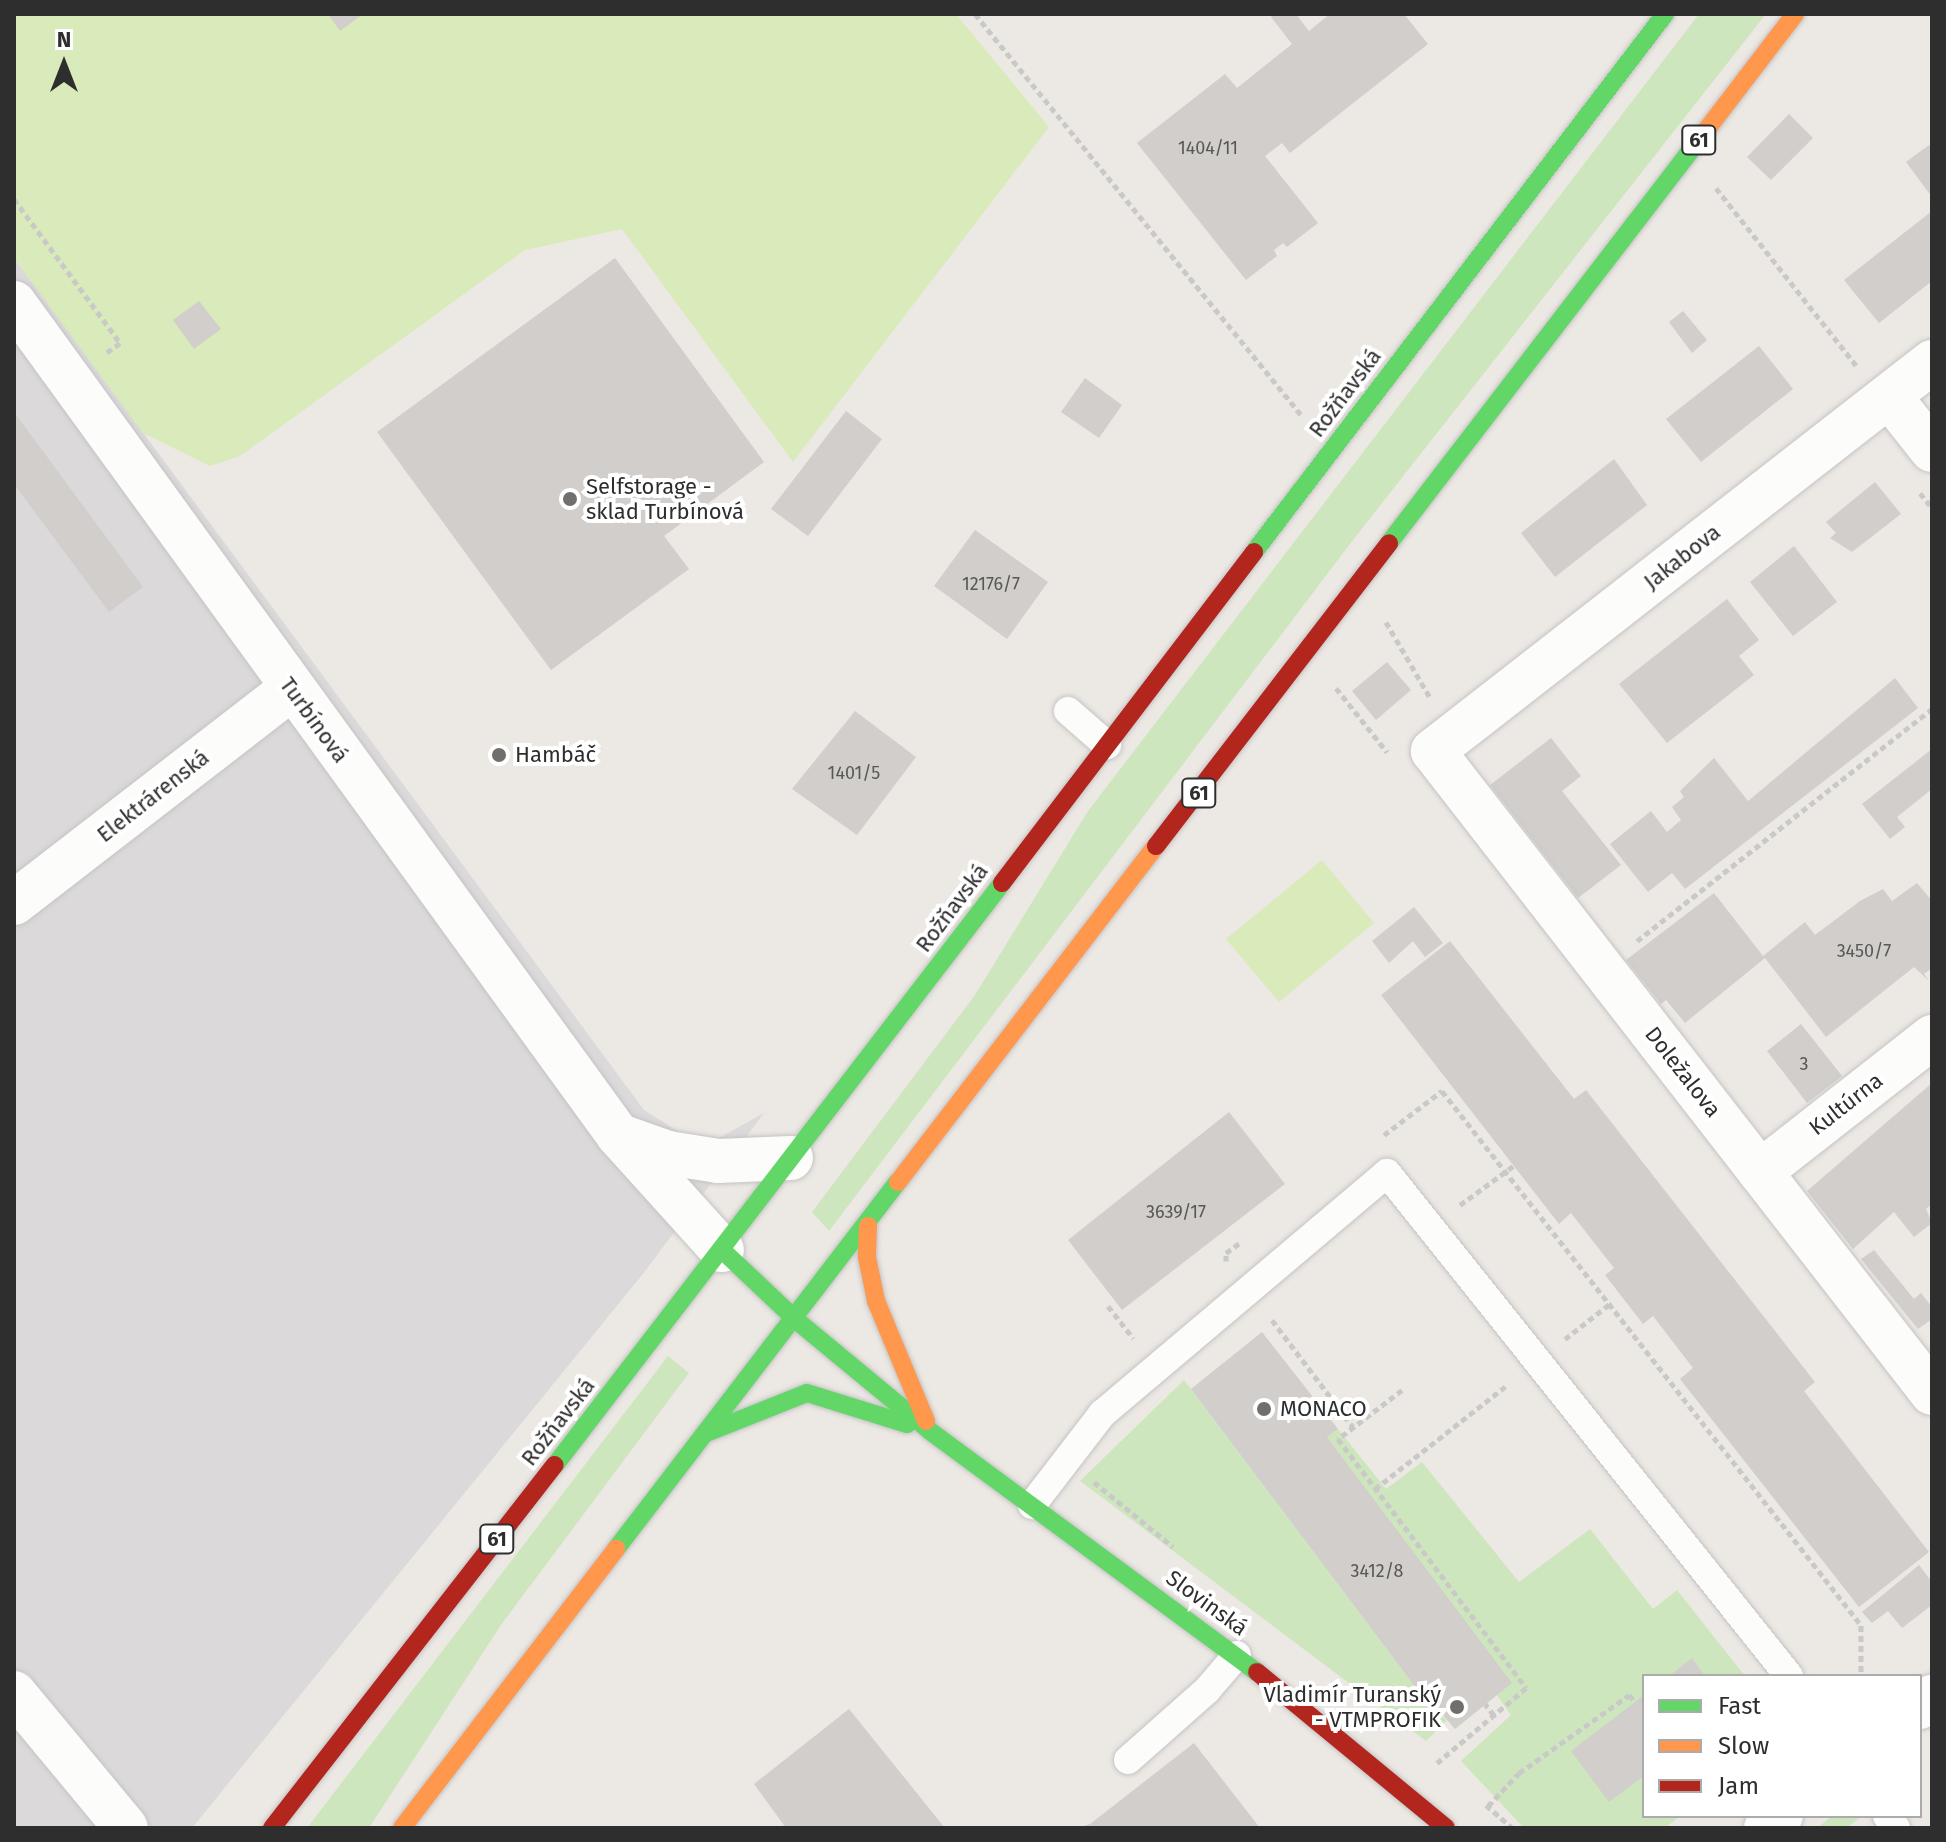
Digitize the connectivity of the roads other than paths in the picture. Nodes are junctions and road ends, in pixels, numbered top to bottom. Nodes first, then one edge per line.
1 (1665, 14) edge
2 (1795, 14) edge
3 (14, 303) edge
4 (1932, 362) edge
5 (1874, 382) junction
6 (1932, 450) edge
7 (291, 689) junction
8 (1068, 711) dead end
9 (1107, 745) junction
10 (1433, 751) joint
11 (14, 903) edge
12 (1932, 1037) edge
13 (618, 1135) junction
14 (791, 1158) junction
15 (1760, 1172) junction
16 (868, 1226) junction
17 (722, 1250) junction
18 (796, 1320) junction
19 (1932, 1393) edge
20 (930, 1431) junction
21 (709, 1432) junction
22 (1032, 1505) junction
23 (1237, 1655) junction
24 (1787, 1674) edge
25 (14, 1693) edge
26 (1128, 1760) dead end
27 (126, 1828) edge
28 (272, 1828) edge
29 (402, 1828) edge
30 (1446, 1828) edge

1 - 9 main road, Rožňavská / 61
2 - 16 main road, 61
3 - 7 street, Turbínová
4 - 5 street, Jakabova
5 - 6 street
5 - 10 street, Jakabova
7 - 11 street, Elektrárenská
7 - 13 street, Turbínová
8 - 9 lane
9 - 14 main road, Rožňavská / 61
10 - 15 street, Doležalova
12 - 15 street, Kultúrna
13 - 14 street
13 - 17 street, Turbínová
14 - 17 main road, Rožňavská / 61
15 - 19 street, Doležalova
16 - 18 main road, 61
16 - 20 main road
17 - 18 main road, Slovinská
17 - 28 main road, Rožňavská / 61
18 - 20 main road, Slovinská
18 - 21 main road, 61
20 - 21 main road, Slovinská
20 - 22 main road, Slovinská
21 - 29 main road, 61
22 - 23 main road, Slovinská
22 - 24 lane
23 - 26 lane
23 - 30 main road, Slovinská
25 - 27 street

